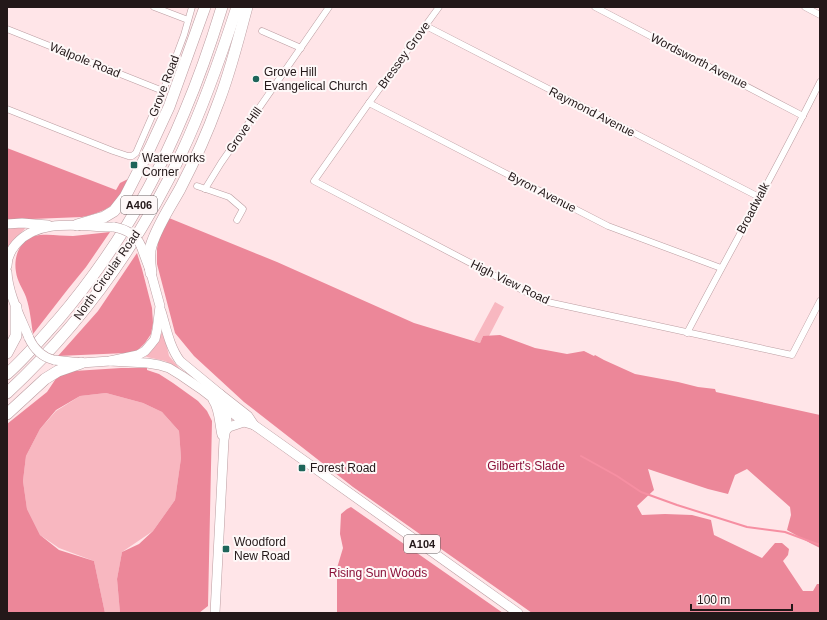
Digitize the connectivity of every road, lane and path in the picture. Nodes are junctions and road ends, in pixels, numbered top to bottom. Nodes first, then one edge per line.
1 (154, 7) edge
2 (192, 7) edge
3 (205, 7) edge
4 (222, 7) edge
5 (237, 7) edge
6 (246, 7) edge
7 (329, 7) edge
8 (439, 7) edge
9 (594, 7) edge
10 (805, 7) edge
11 (820, 15) edge
12 (188, 20) junction
13 (426, 26) junction
14 (7, 29) edge
15 (262, 31) dead end
16 (301, 48) junction
17 (820, 82) edge
18 (163, 91) junction
19 (369, 103) junction
20 (7, 109) edge
21 (803, 116) junction
22 (314, 181) joint
23 (197, 186) dead end
24 (205, 189) junction
25 (759, 197) junction
26 (237, 220) dead end
27 (7, 224) edge
28 (77, 225) junction
29 (60, 226) junction
30 (7, 266) edge
31 (721, 268) junction
32 (7, 272) edge
33 (152, 273) junction
34 (7, 280) edge
35 (820, 301) edge
36 (160, 306) junction
37 (16, 307) junction
38 (687, 333) junction
39 (7, 353) edge
40 (110, 361) junction
41 (80, 363) junction
42 (7, 374) edge
43 (7, 393) edge
44 (220, 394) junction
45 (210, 395) junction
46 (224, 406) junction
47 (7, 414) edge
48 (244, 422) junction
49 (254, 425) junction
50 (226, 430) junction
51 (224, 440) junction
52 (215, 613) edge
53 (518, 613) edge

1 - 12 street
2 - 12 street, Grove Road
3 - 28 highway, A406
4 - 42 highway, North Circular Road / A406
5 - 43 highway, North Circular Road / A406
6 - 33 highway, A406
7 - 16 street, Grove Hill
8 - 13 street, Bressey Grove
9 - 21 street, Wordsworth Avenue
10 - 11 street
12 - 18 street, Grove Road
13 - 19 street, Bressey Grove
13 - 25 street, Raymond Avenue
14 - 18 street, Walpole Road
15 - 16 street
16 - 24 street, Grove Hill
17 - 21 street, Broadwalk
18 - 20 street, Grove Road
19 - 22 street, Bressey Grove
19 - 31 street, Byron Avenue
21 - 25 street, Broadwalk
22 - 38 street, High View Road
23 - 24 street
24 - 26 street
25 - 31 street, Broadwalk
27 - 29 main road
28 - 29 main road
28 - 33 main road, bridge
29 - 30 main road
31 - 38 street, Broadwalk
32 - 34 main road
33 - 36 main road
34 - 37 main road
35 - 38 street, High View Road
36 - 40 main road
36 - 44 main road, A104
37 - 39 highway
37 - 41 main road, bridge
40 - 41 main road
40 - 45 main road, A104
41 - 47 highway
44 - 46 main road
44 - 49 main road, A104
45 - 46 main road, A104
45 - 51 main road
46 - 48 main road, A104
46 - 50 main road
48 - 49 main road, A104
48 - 50 main road
49 - 53 main road, A104
50 - 51 main road
51 - 52 main road

